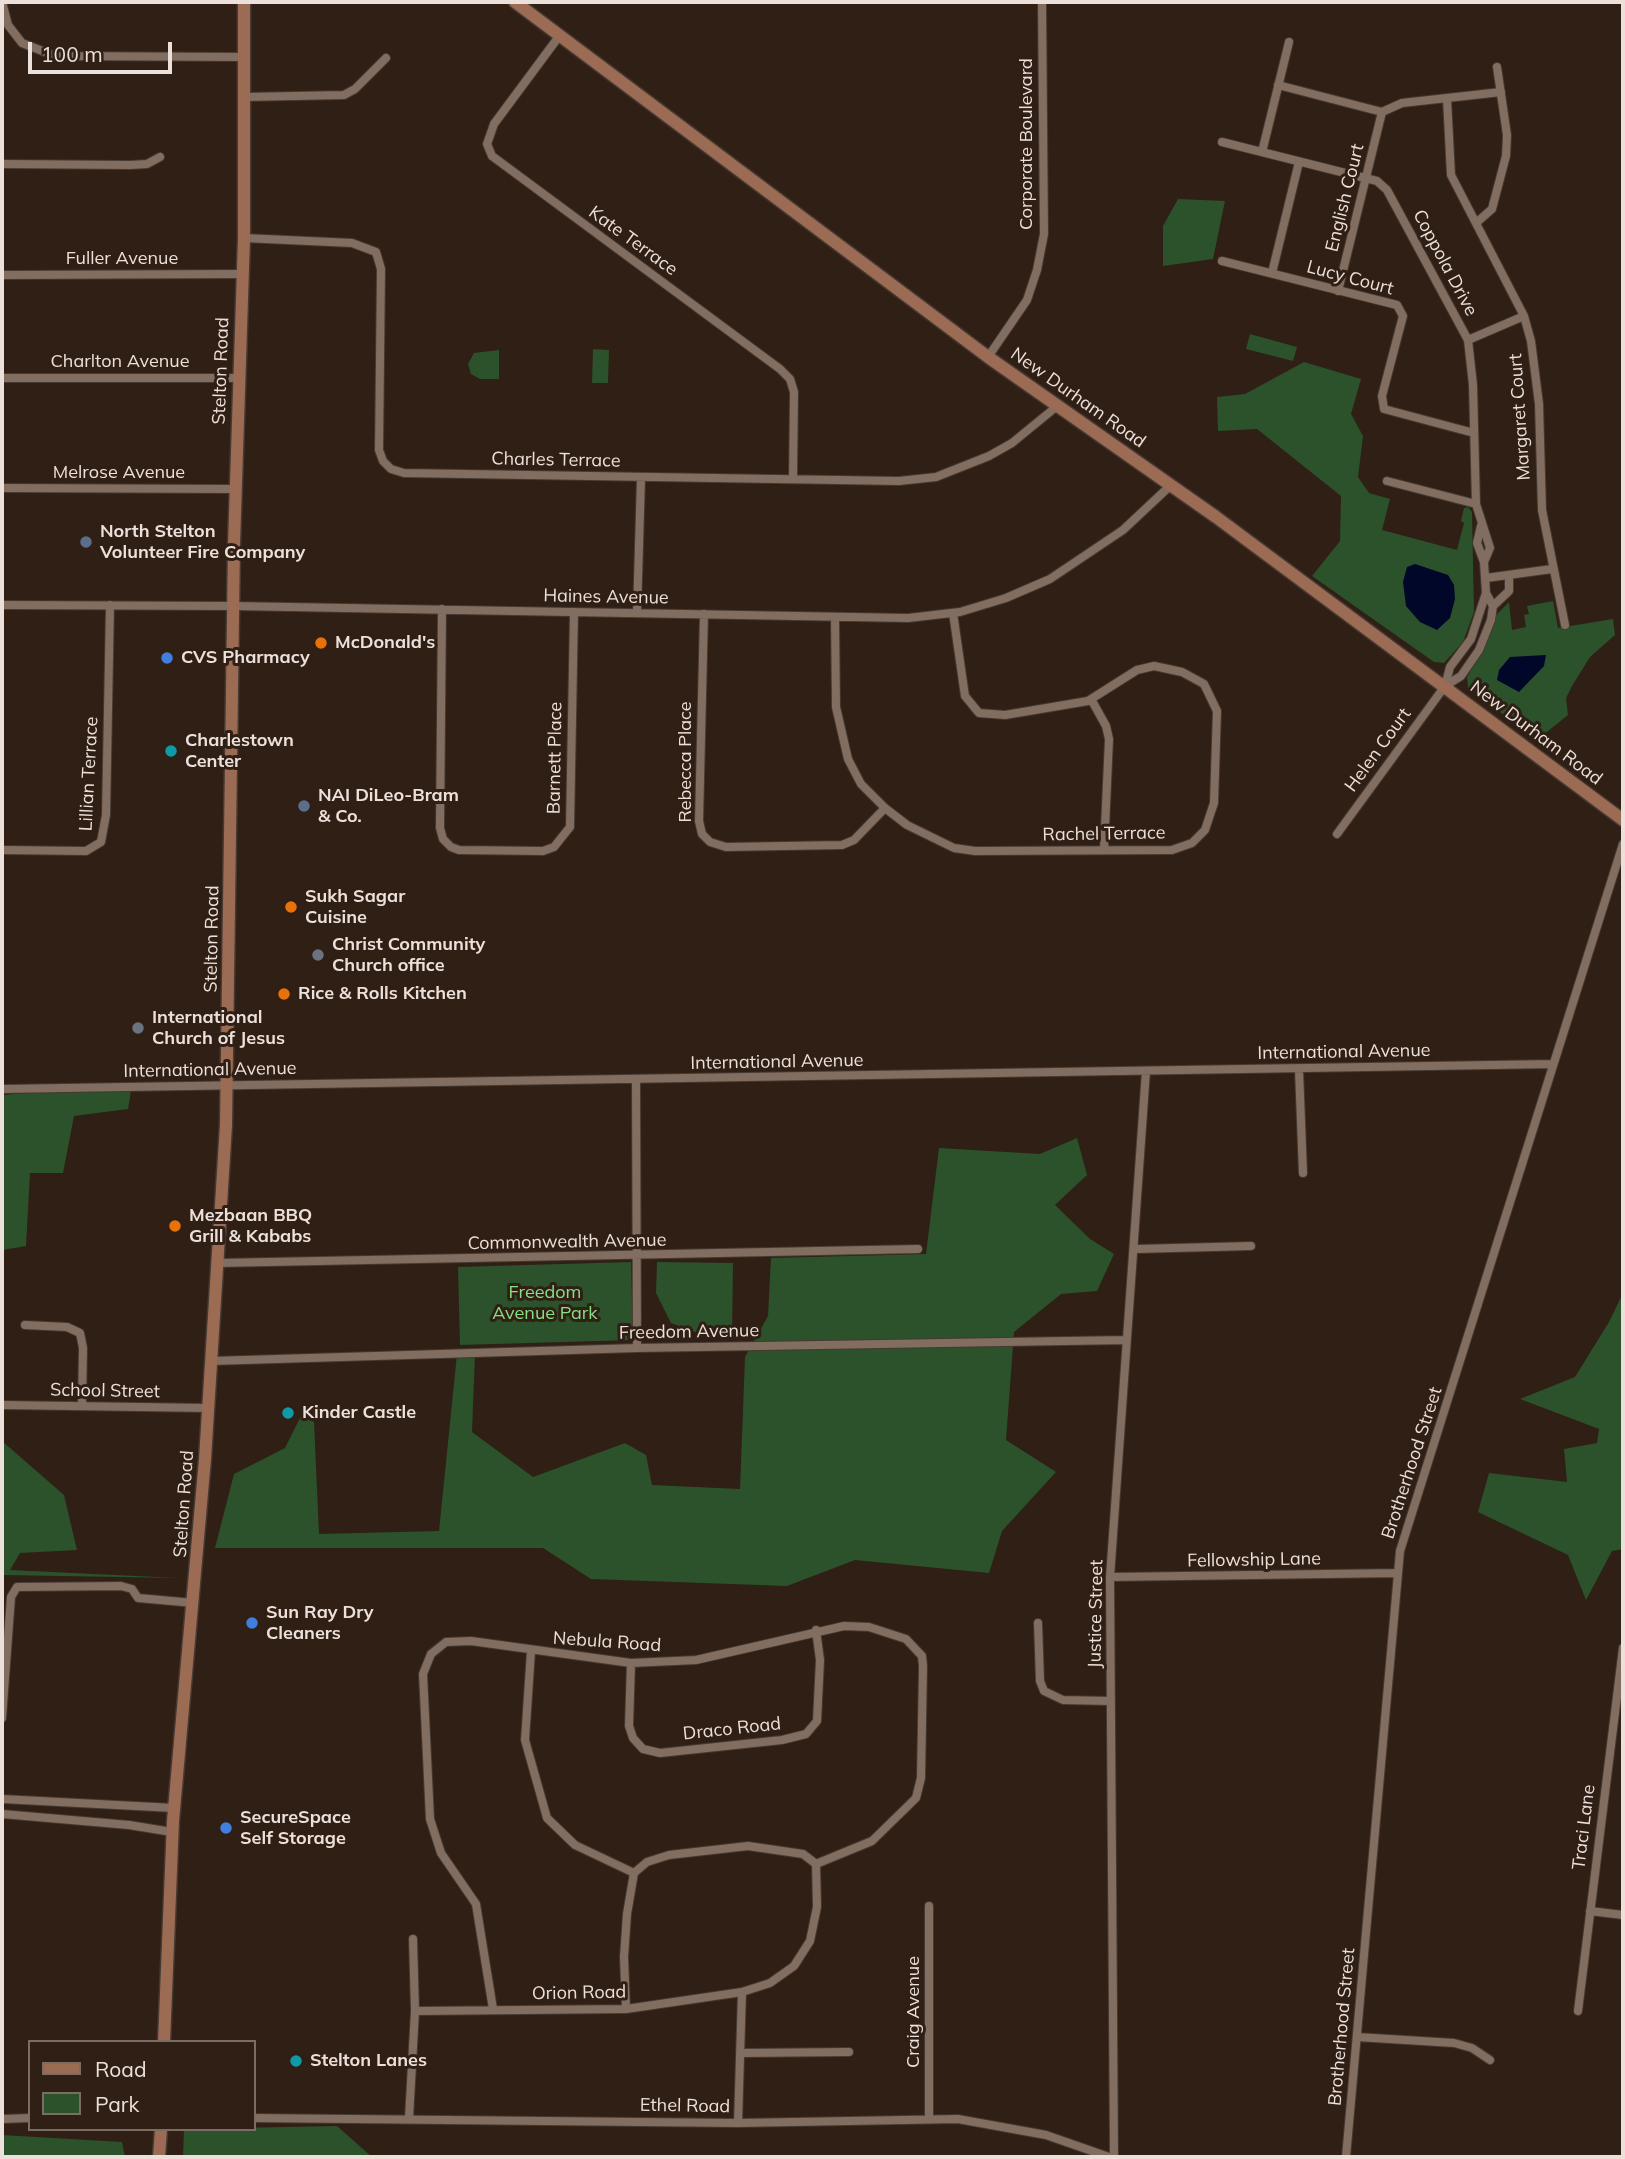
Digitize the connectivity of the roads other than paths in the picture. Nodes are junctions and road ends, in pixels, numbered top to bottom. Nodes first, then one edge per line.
1 (2, 2) edge
2 (244, 2) edge
3 (515, 2) edge
4 (1042, 2) edge
5 (560, 35) junction
6 (1289, 42) dead end
7 (245, 57) junction
8 (386, 58) dead end
9 (1497, 67) dead end
10 (1278, 85) junction
11 (1501, 92) junction
12 (244, 97) junction
13 (1447, 99) junction
14 (1382, 112) junction
15 (1222, 142) dead end
16 (1262, 152) junction
17 (160, 157) dead end
18 (1299, 162) junction
19 (2, 164) edge
20 (1367, 178) junction
21 (1476, 223) junction
22 (244, 238) junction
23 (1222, 261) dead end
24 (1272, 273) junction
25 (242, 274) junction
26 (2, 275) edge
27 (1338, 291) junction
28 (1524, 316) junction
29 (1468, 340) junction
30 (988, 357) junction
31 (2, 378) edge
32 (239, 378) junction
33 (1056, 407) junction
34 (1474, 433) junction
35 (641, 478) junction
36 (793, 479) junction
37 (1387, 481) dead end
38 (1171, 485) junction
39 (2, 488) edge
40 (236, 489) junction
41 (1476, 504) junction
42 (1552, 569) junction
43 (1510, 577) junction
44 (1486, 579) junction
45 (1486, 593) junction
46 (2, 605) edge
47 (110, 605) junction
48 (233, 606) junction
49 (1493, 606) junction
50 (442, 609) junction
51 (574, 612) junction
52 (637, 613) junction
53 (953, 613) junction
54 (704, 614) junction
55 (835, 617) junction
56 (1565, 625) dead end
57 (1445, 686) junction
58 (1091, 699) junction
59 (885, 808) junction
60 (1623, 820) edge
61 (1336, 834) dead end
62 (1623, 844) edge
63 (2, 850) edge
64 (1104, 850) junction
65 (1553, 1063) junction
66 (1299, 1070) junction
67 (1146, 1071) junction
68 (636, 1080) junction
69 (227, 1086) junction
70 (2, 1089) edge
71 (1303, 1172) dead end
72 (1251, 1245) dead end
73 (918, 1249) dead end
74 (1136, 1249) junction
75 (636, 1257) junction
76 (218, 1263) junction
77 (24, 1325) dead end
78 (1126, 1340) junction
79 (637, 1348) junction
80 (211, 1361) junction
81 (2, 1405) edge
82 (82, 1406) junction
83 (208, 1408) junction
84 (1398, 1573) junction
85 (1110, 1577) junction
86 (194, 1603) junction
87 (1038, 1623) dead end
88 (816, 1630) junction
89 (1623, 1648) edge
90 (531, 1651) junction
91 (631, 1663) junction
92 (1111, 1701) junction
93 (2, 1718) edge
94 (2, 1799) edge
95 (174, 1808) junction
96 (2, 1814) edge
97 (172, 1832) junction
98 (816, 1864) junction
99 (634, 1873) junction
100 (929, 1906) dead end
101 (1590, 1911) junction
102 (1623, 1916) edge
103 (412, 1939) dead end
104 (742, 1992) junction
105 (626, 2009) junction
106 (493, 2010) junction
107 (415, 2011) junction
108 (1578, 2011) dead end
109 (1357, 2037) junction
110 (162, 2038) edge
111 (849, 2052) dead end
112 (741, 2053) junction
113 (1490, 2060) dead end
114 (2, 2117) edge
115 (28, 2118) edge
116 (256, 2118) edge
117 (409, 2118) junction
118 (929, 2119) junction
119 (738, 2123) junction
120 (161, 2131) edge
121 (160, 2153) edge
122 (1112, 2157) edge
123 (1346, 2157) edge

1 - 7 street
2 - 7 main road, Stelton Road
3 - 5 main road, New Durham Road
4 - 30 street, Corporate Boulevard
5 - 30 main road, New Durham Road
5 - 36 street, Kate Terrace
6 - 10 street
7 - 12 main road, Stelton Road
8 - 12 street
9 - 11 street
10 - 14 street
10 - 16 street
11 - 13 street
11 - 21 street
12 - 22 main road, Stelton Road
13 - 14 street
13 - 21 street, Margaret Court
14 - 20 street, English Court
15 - 16 street, Coppola Drive
16 - 18 street, Coppola Drive
17 - 19 street
18 - 20 street, Coppola Drive
18 - 24 street
20 - 27 street, English Court
20 - 29 street, Coppola Drive
21 - 28 street, Margaret Court
22 - 25 main road, Stelton Road
22 - 35 street, Charles Terrace
23 - 24 street, Lucy Court
24 - 27 street, Lucy Court
25 - 26 street, Fuller Avenue
25 - 32 main road, Stelton Road
27 - 34 street, Lucy Court
28 - 29 street
28 - 42 street, Margaret Court
29 - 34 street, Coppola Drive
30 - 33 main road, New Durham Road
31 - 32 street, Charlton Avenue
32 - 40 main road, Stelton Road
33 - 36 street, Charles Terrace
33 - 38 main road, New Durham Road
34 - 41 street, Coppola Drive
35 - 36 street, Charles Terrace
35 - 52 street
37 - 41 street
38 - 53 street, Haines Avenue
38 - 57 main road, New Durham Road
39 - 40 street, Melrose Avenue
40 - 48 main road, Stelton Road
41 - 44 street, Coppola Drive
42 - 43 street
42 - 56 street, Margaret Court
43 - 44 street
43 - 49 street
44 - 45 street, Coppola Drive
45 - 49 street, Coppola Drive
45 - 57 street, Coppola Drive
46 - 47 street, Haines Avenue
47 - 48 street, Haines Avenue
47 - 63 street, Lillian Terrace
48 - 50 street, Haines Avenue
48 - 69 main road, Stelton Road
49 - 57 street
50 - 51 street, Haines Avenue
50 - 51 street, Barnett Place
51 - 52 street, Haines Avenue
52 - 54 street, Haines Avenue
53 - 55 street, Haines Avenue
53 - 58 street, Rachel Terrace
54 - 55 street, Haines Avenue
54 - 59 street, Rebecca Place
55 - 59 street, Rachel Terrace
57 - 60 main road, New Durham Road
57 - 61 street, Helen Court
58 - 64 street
58 - 64 street, Rachel Terrace
59 - 64 street, Rachel Terrace
62 - 65 street, Brotherhood Street
65 - 66 street, International Avenue
65 - 84 street, Brotherhood Street
66 - 67 street, International Avenue
66 - 71 street
67 - 68 street, International Avenue
67 - 74 street, Justice Street
68 - 69 street, International Avenue
68 - 75 street
69 - 70 street, International Avenue
69 - 76 main road, Stelton Road
72 - 74 street
73 - 75 street, Commonwealth Avenue
74 - 78 street, Justice Street
75 - 76 street, Commonwealth Avenue
75 - 79 street
76 - 80 main road, Stelton Road
77 - 82 street
78 - 79 street, Freedom Avenue
78 - 85 street, Justice Street
79 - 80 street, Freedom Avenue
80 - 83 main road, Stelton Road
81 - 82 street, School Street
82 - 83 street, School Street
83 - 86 main road, Stelton Road
84 - 85 street, Fellowship Lane
84 - 109 street, Brotherhood Street
85 - 92 street, Justice Street
86 - 93 street
86 - 95 main road, Stelton Road
87 - 92 street
88 - 91 street, Nebula Road
88 - 91 street, Draco Road
88 - 98 street, Nebula Road
89 - 101 street, Traci Lane
90 - 91 street, Nebula Road
90 - 99 street
90 - 106 street, Nebula Road
92 - 122 street, Justice Street
94 - 95 street
95 - 97 main road, Stelton Road
96 - 97 street
97 - 110 main road, Stelton Road
98 - 99 street
98 - 104 street, Orion Road
99 - 105 street
100 - 118 street, Craig Avenue
101 - 102 street
101 - 108 street, Traci Lane
103 - 107 street
104 - 105 street, Orion Road
104 - 112 street
105 - 106 street, Orion Road
106 - 107 street, Orion Road
107 - 117 street
109 - 113 street
109 - 123 street, Brotherhood Street
111 - 112 street
112 - 119 street
114 - 115 street
116 - 117 street, Ethel Road
117 - 119 street, Ethel Road
118 - 119 street, Ethel Road
118 - 122 street, Ethel Road
120 - 121 main road

